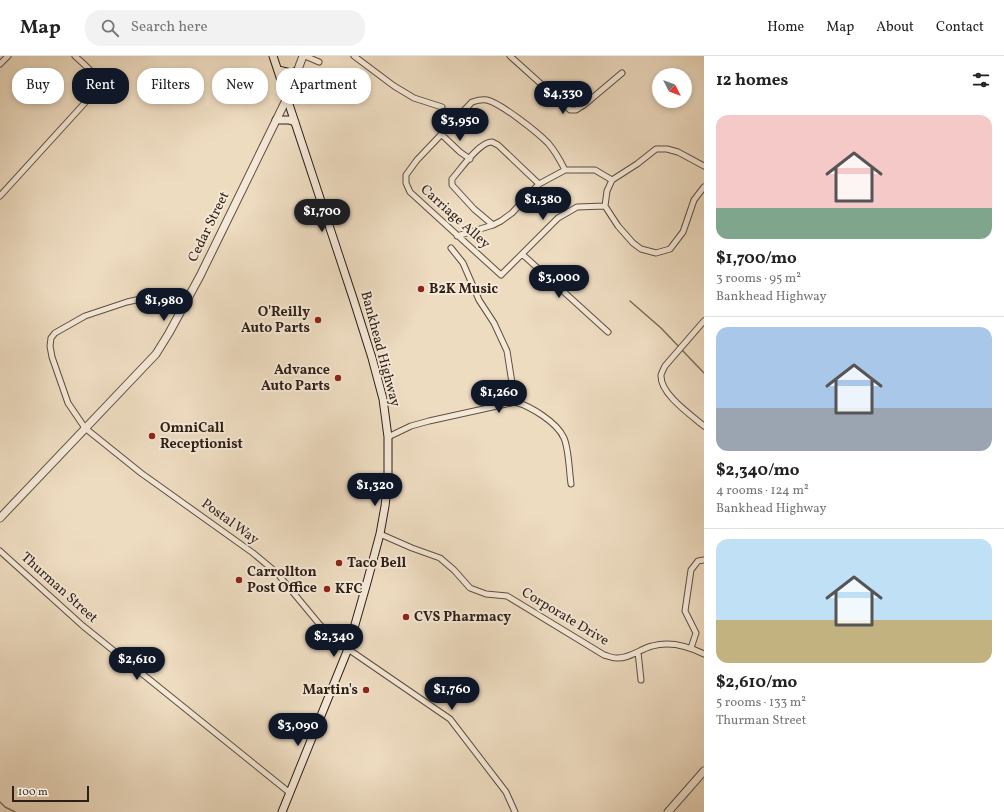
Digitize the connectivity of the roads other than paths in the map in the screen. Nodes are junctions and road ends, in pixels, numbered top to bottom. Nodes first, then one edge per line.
1 (8, 56) edge
2 (75, 56) edge
3 (273, 56) edge
4 (304, 56) edge
5 (354, 56) edge
6 (510, 56) edge
7 (319, 62) dead end
8 (0, 64) edge
9 (277, 68) edge
10 (298, 68) edge
11 (622, 73) dead end
12 (284, 104) edge
13 (289, 104) edge
14 (442, 107) dead end
15 (276, 120) junction
16 (295, 122) junction
17 (442, 135) junction
18 (470, 159) junction
19 (704, 166) edge
20 (565, 170) junction
21 (612, 180) junction
22 (540, 184) junction
23 (704, 188) edge
24 (0, 196) edge
25 (605, 206) junction
26 (493, 225) junction
27 (457, 236) junction
28 (451, 248) dead end
29 (522, 254) junction
30 (187, 299) junction
31 (703, 323) edge
32 (608, 332) dead end
33 (515, 402) junction
34 (704, 426) edge
35 (85, 428) junction
36 (388, 436) junction
37 (571, 484) dead end
38 (0, 518) edge
39 (380, 534) junction
40 (0, 551) edge
41 (704, 560) edge
42 (691, 648) junction
43 (348, 649) junction
44 (638, 652) junction
45 (704, 654) edge
46 (641, 680) dead end
47 (704, 771) edge
48 (290, 794) junction
49 (282, 812) edge
50 (515, 812) edge
51 (668, 812) edge

1 - 8 street
2 - 24 street
3 - 9 main road, Bankhead Highway
4 - 7 street
4 - 10 main road, Cedar Street
5 - 14 street
6 - 11 street
12 - 15 main road, Cedar Street
13 - 16 main road, Bankhead Highway
15 - 16 main road
15 - 30 main road, Cedar Street
16 - 36 main road, Bankhead Highway
17 - 18 street
17 - 20 street, Carriage Alley
17 - 27 street, Carriage Alley
18 - 22 street
18 - 26 street
19 - 21 street
20 - 21 street
20 - 22 street
21 - 25 street
22 - 26 street
23 - 25 street
25 - 29 street
26 - 27 street
27 - 29 street, Carriage Alley
28 - 33 street
29 - 32 street
30 - 35 main road, Cedar Street
30 - 35 street, Postal Way
31 - 34 street
33 - 36 street
33 - 37 street
35 - 38 main road, Cedar Street
35 - 43 street, Postal Way
36 - 39 main road, Bankhead Highway
39 - 43 main road, Bankhead Highway
39 - 44 street, Corporate Drive
40 - 48 street, Thurman Street
41 - 42 street
42 - 44 street, Corporate Drive
42 - 45 street, Corporate Drive
43 - 48 main road, Bankhead Highway
43 - 50 street, Postal Way
44 - 46 street
47 - 51 main road
48 - 49 main road, Bankhead Highway

